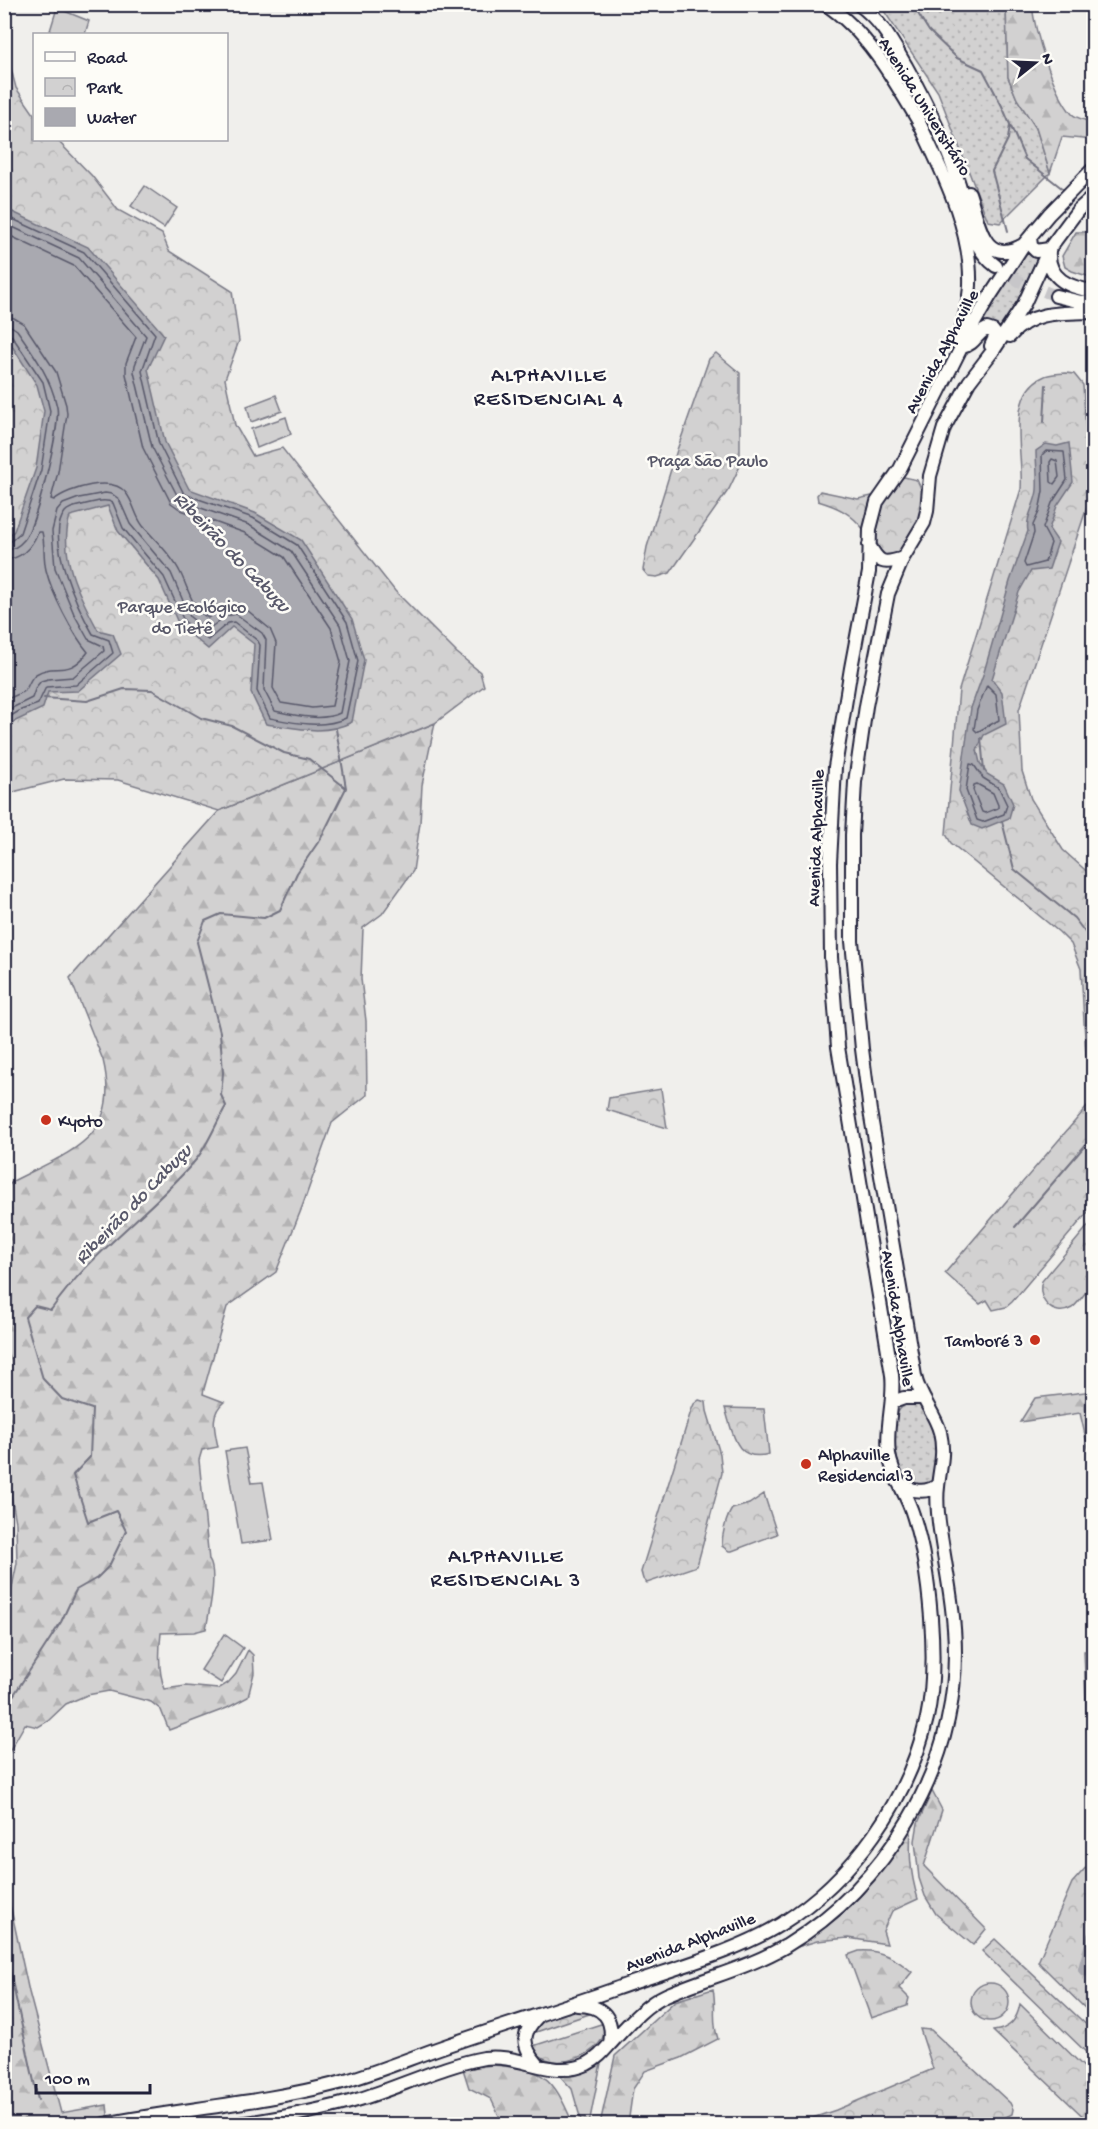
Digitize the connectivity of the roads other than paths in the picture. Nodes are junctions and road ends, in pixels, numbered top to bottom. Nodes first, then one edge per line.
1 (825, 4) edge
2 (858, 4) edge
3 (916, 116) junction
4 (936, 121) junction
5 (1094, 168) edge
6 (1094, 196) edge
7 (964, 206) junction
8 (1027, 241) junction
9 (1049, 249) junction
10 (1000, 271) junction
11 (1094, 291) edge
12 (1056, 296) tunnel mouth
13 (1094, 302) edge
14 (1094, 312) edge
15 (962, 347) junction
16 (995, 348) junction
17 (951, 369) junction
18 (969, 382) junction
19 (868, 544) junction
20 (903, 558) junction
21 (922, 1398) junction
22 (893, 1402) junction
23 (897, 1482) junction
24 (938, 1485) junction
25 (570, 2005) junction
26 (539, 2014) junction
27 (610, 2044) junction
28 (538, 2065) junction
29 (104, 2124) edge
30 (239, 2124) edge

1 - 3 main road, Avenida Universitário
2 - 4 main road, Avenida Universitário
3 - 7 main road, Avenida Universitário
3 - 17 main road
4 - 7 main road, Avenida Universitário
4 - 8 main road
5 - 8 main road, Avenida Alphaville
6 - 9 main road, Avenida Alphaville
7 - 10 main road, Avenida Universitário
8 - 9 main road
8 - 10 main road, Avenida Alphaville
9 - 11 main road
9 - 16 main road, Avenida Alphaville
10 - 15 main road, Avenida Alphaville
12 - 13 main road
14 - 16 main road
15 - 17 main road, Avenida Alphaville
15 - 18 main road
16 - 18 main road, Avenida Alphaville
17 - 19 main road, Avenida Alphaville
18 - 20 main road, Avenida Alphaville
19 - 20 main road
19 - 22 main road, Avenida Alphaville
20 - 21 main road, Avenida Alphaville
21 - 22 main road
21 - 24 main road, Avenida Alphaville
22 - 23 main road, Avenida Alphaville
23 - 24 main road
23 - 25 main road, Avenida Alphaville
24 - 27 main road, Avenida Alphaville
25 - 26 main road, Avenida Alphaville
25 - 27 main road
26 - 28 main road
26 - 29 main road, Avenida Alphaville
27 - 28 main road
28 - 30 main road

